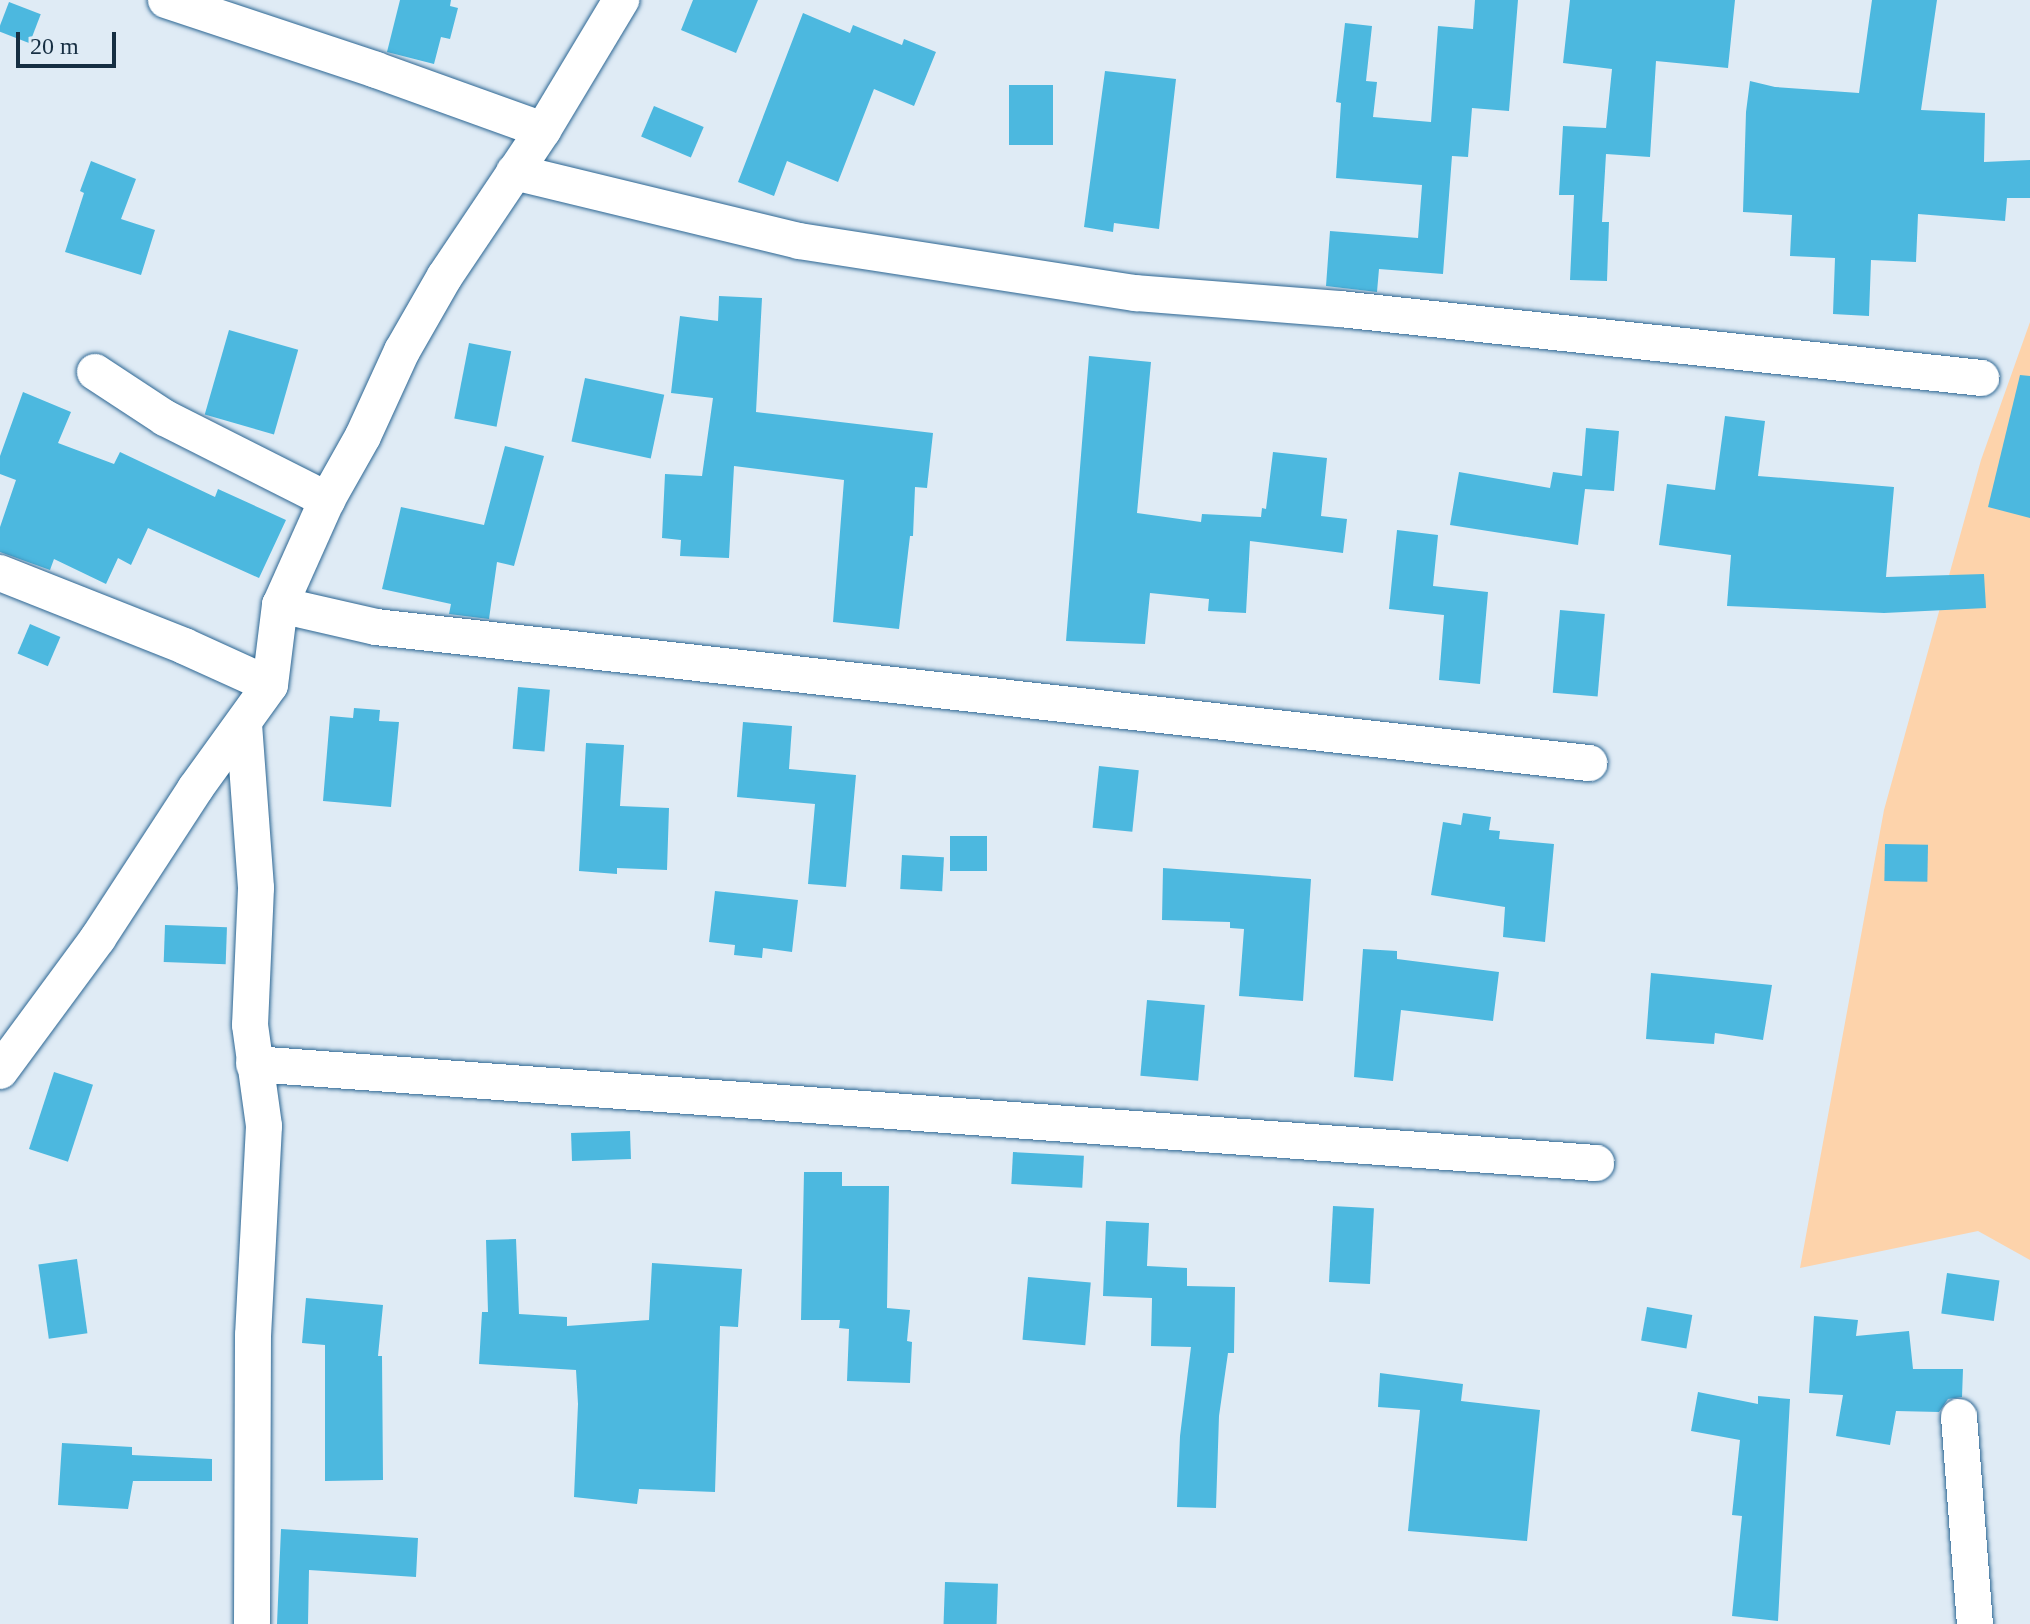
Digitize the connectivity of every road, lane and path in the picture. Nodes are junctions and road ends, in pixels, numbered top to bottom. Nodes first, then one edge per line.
1 (166, 0) edge
2 (621, 0) edge
3 (543, 130) junction
4 (514, 172) junction
5 (95, 372) dead end
6 (1981, 378) dead end
7 (327, 500) junction
8 (0, 573) edge
9 (280, 605) junction
10 (270, 685) junction
11 (244, 724) junction
12 (1589, 763) dead end
13 (6, 1054) edge
14 (254, 1064) junction
15 (1596, 1163) dead end
16 (1959, 1417) dead end
17 (252, 1624) edge
18 (1975, 1624) edge

1 - 3 street
2 - 3 street
3 - 4 street
4 - 6 street
4 - 7 street
5 - 7 street
7 - 9 street
8 - 10 street
9 - 10 street
9 - 12 street
10 - 11 street
11 - 13 street
11 - 14 street
14 - 15 street
14 - 17 street
16 - 18 street

